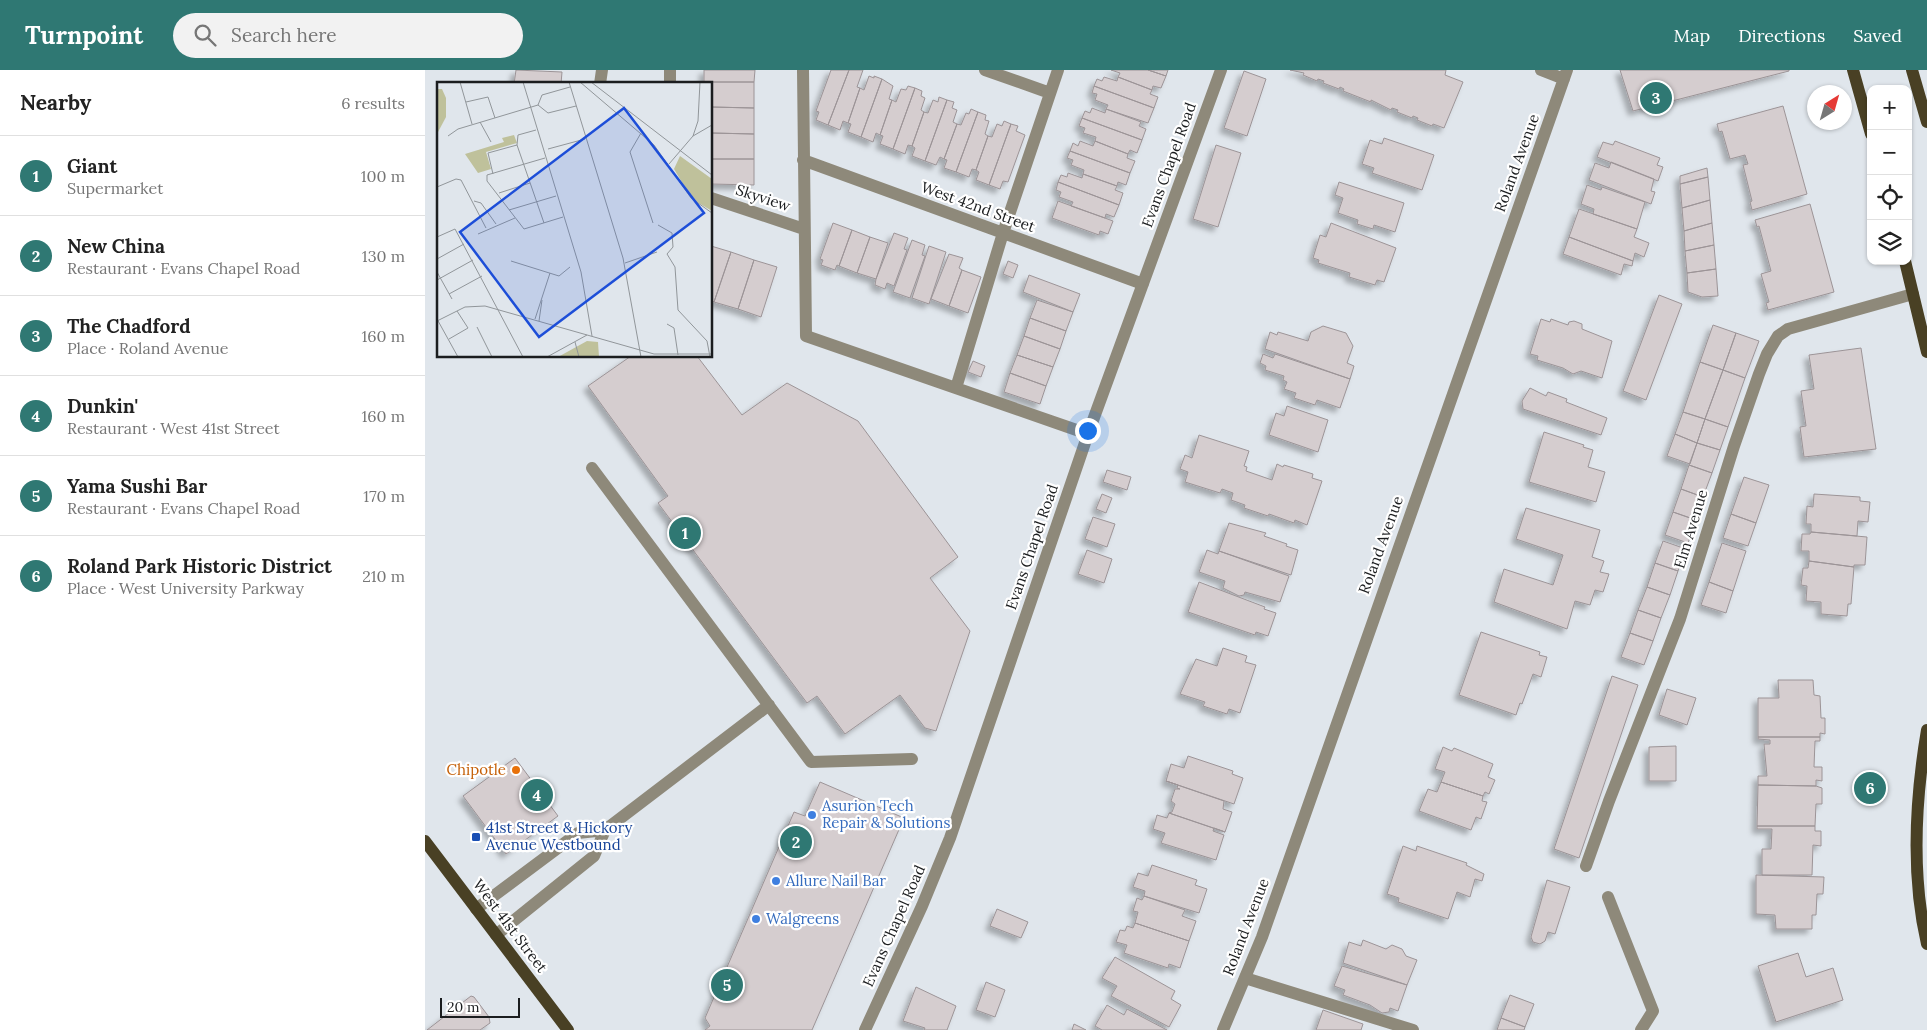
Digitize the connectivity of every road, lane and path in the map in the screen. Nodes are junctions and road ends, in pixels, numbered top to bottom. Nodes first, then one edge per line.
1 (803, 70) edge
2 (985, 70) edge
3 (1057, 70) edge
4 (1221, 70) edge
5 (1541, 70) edge
6 (1853, 70) edge
7 (1912, 70) edge
8 (1565, 75) edge
9 (1050, 93) junction
10 (1927, 122) edge
11 (1870, 130) edge
12 (803, 160) junction
13 (713, 199) edge
14 (804, 229) junction
15 (1003, 233) junction
16 (1906, 265) edge
17 (1143, 284) junction
18 (1913, 294) junction
19 (1927, 352) edge
20 (956, 388) junction
21 (1088, 434) junction
22 (592, 468) dead end
23 (769, 705) junction
24 (1927, 730) edge
25 (912, 760) dead end
26 (605, 830) junction
27 (425, 841) edge
28 (1586, 866) dead end
29 (1608, 897) dead end
30 (477, 909) junction
31 (496, 934) junction
32 (1927, 944) edge
33 (1245, 978) junction
34 (568, 1030) edge
35 (865, 1030) edge
36 (1223, 1030) edge
37 (1413, 1030) edge
38 (1641, 1030) edge

1 - 12 street
2 - 9 street
3 - 9 street
4 - 17 street, Evans Chapel Road
5 - 8 street
6 - 11 main road
7 - 10 main road
8 - 33 street, Roland Avenue
9 - 15 street
12 - 14 street
12 - 15 street, West 42nd Street
13 - 14 street, Skyview
14 - 20 street
15 - 17 street, West 42nd Street
15 - 20 street
16 - 18 main road
17 - 21 street, Evans Chapel Road
18 - 19 main road
18 - 28 street, Elm Avenue
20 - 21 street
21 - 35 street, Evans Chapel Road
22 - 23 street
23 - 25 street
23 - 26 street
24 - 32 main road
26 - 30 street
26 - 31 street
27 - 30 main road, West 41st Street
29 - 38 street
30 - 31 main road, West 41st Street
31 - 34 main road, West 41st Street
33 - 36 street, Roland Avenue
33 - 37 street

